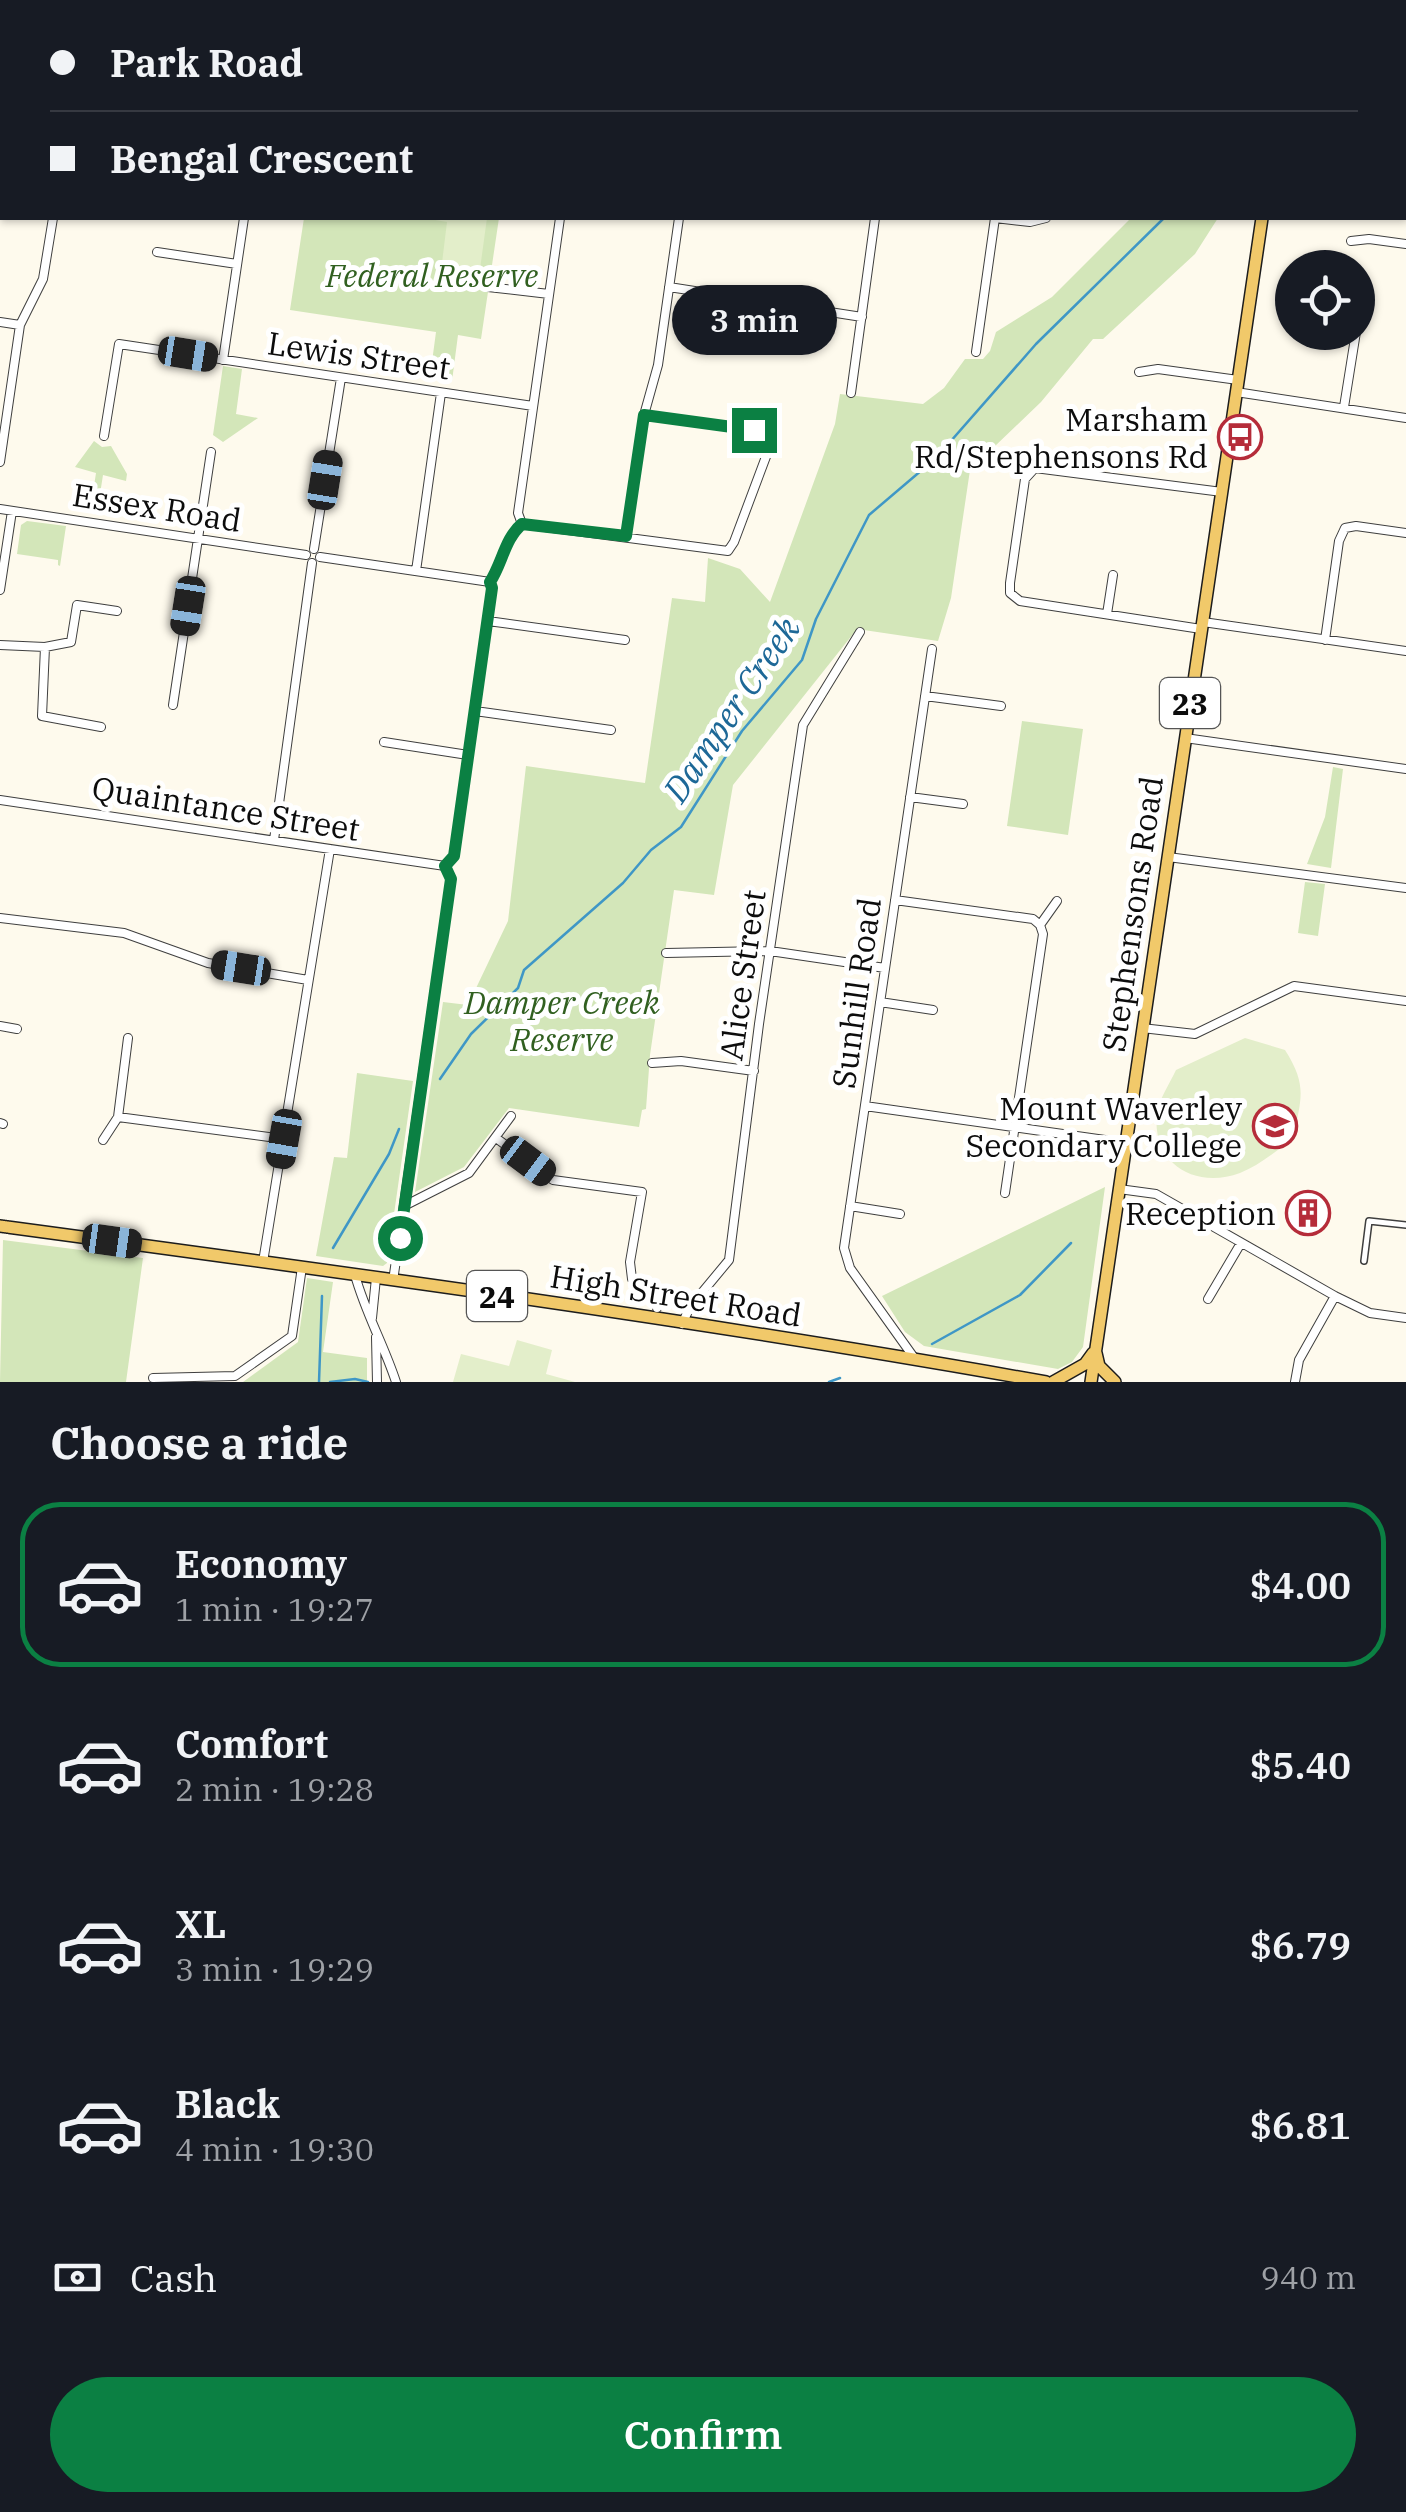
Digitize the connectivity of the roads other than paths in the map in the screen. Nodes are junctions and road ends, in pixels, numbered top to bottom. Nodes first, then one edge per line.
1 (53, 220) edge
2 (244, 220) edge
3 (560, 220) edge
4 (679, 220) edge
5 (875, 220) edge
6 (995, 220) edge
7 (1012, 220) edge
8 (1038, 220) edge
9 (1262, 220) edge
10 (1351, 241) dead end
11 (1406, 244) edge
12 (157, 252) dead end
13 (237, 264) junction
14 (669, 286) junction
15 (488, 287) dead end
16 (549, 294) junction
17 (862, 317) junction
18 (0, 322) edge
19 (20, 326) junction
20 (1353, 350) edge
21 (976, 352) dead end
22 (223, 360) junction
23 (1139, 372) dead end
24 (341, 378) junction
25 (1237, 386) junction
26 (441, 393) junction
27 (852, 393) dead end
28 (534, 406) junction
29 (1344, 407) junction
30 (644, 415) junction
31 (1406, 418) edge
32 (104, 436) dead end
33 (211, 452) dead end
34 (0, 462) edge
35 (1222, 492) junction
36 (0, 510) edge
37 (12, 510) junction
38 (522, 524) junction
39 (1406, 533) edge
40 (626, 536) junction
41 (198, 539) junction
42 (313, 558) junction
43 (416, 571) junction
44 (1113, 575) dead end
45 (490, 582) junction
46 (0, 590) edge
47 (117, 611) dead end
48 (1107, 614) junction
49 (488, 621) junction
50 (1202, 626) junction
51 (860, 632) dead end
52 (625, 640) dead end
53 (1325, 640) junction
54 (0, 645) edge
55 (45, 647) junction
56 (932, 649) dead end
57 (1406, 651) edge
58 (925, 696) junction
59 (174, 704) dead end
60 (1001, 706) dead end
61 (475, 711) junction
62 (101, 727) dead end
63 (611, 730) dead end
64 (1186, 738) junction
65 (384, 742) dead end
66 (468, 754) junction
67 (1406, 769) edge
68 (910, 798) junction
69 (0, 800) edge
70 (963, 804) dead end
71 (274, 840) junction
72 (330, 849) junction
73 (1168, 857) junction
74 (445, 866) junction
75 (1406, 888) edge
76 (895, 900) junction
77 (1058, 901) dead end
78 (0, 918) edge
79 (1040, 925) junction
80 (770, 950) junction
81 (666, 953) dead end
82 (885, 968) junction
83 (308, 980) junction
84 (1406, 1001) edge
85 (880, 1002) junction
86 (932, 1010) dead end
87 (0, 1026) edge
88 (17, 1028) dead end
89 (1142, 1028) junction
90 (128, 1038) dead end
91 (652, 1063) dead end
92 (754, 1071) junction
93 (865, 1106) junction
94 (118, 1116) junction
95 (510, 1116) dead end
96 (1014, 1126) junction
97 (496, 1138) junction
98 (284, 1139) junction
99 (104, 1140) dead end
100 (1126, 1142) junction
101 (1119, 1189) junction
102 (1004, 1193) dead end
103 (404, 1206) junction
104 (850, 1206) junction
105 (900, 1214) dead end
106 (1406, 1225) edge
107 (0, 1226) edge
108 (1240, 1243) junction
109 (1364, 1261) dead end
110 (263, 1262) junction
111 (302, 1267) junction
112 (355, 1275) junction
113 (376, 1278) junction
114 (393, 1280) junction
115 (1336, 1296) junction
116 (1208, 1299) dead end
117 (657, 1308) dead end
118 (372, 1318) junction
119 (1406, 1318) edge
120 (682, 1324) junction
121 (376, 1330) junction
122 (894, 1331) junction
123 (1095, 1349) junction
124 (888, 1355) junction
125 (914, 1359) junction
126 (992, 1377) edge
127 (152, 1378) dead end
128 (377, 1382) edge
129 (396, 1382) edge
130 (1049, 1382) edge
131 (1092, 1382) edge
132 (1115, 1382) edge
133 (1295, 1382) edge

1 - 19 street
2 - 13 street
3 - 16 street
4 - 14 street
5 - 17 street
6 - 21 street
7 - 8 street
9 - 25 main road, Stephensons Road / 23
10 - 11 street
12 - 13 street
13 - 22 street
14 - 17 street
14 - 30 street
15 - 16 street
16 - 28 street
17 - 27 street
18 - 19 street
19 - 34 street
20 - 29 street
22 - 24 street, Lewis Street
22 - 32 street, Lewis Street
23 - 25 street
24 - 26 street, Lewis Street
24 - 42 street
25 - 29 street
25 - 35 main road, Stephensons Road / 23
26 - 28 street, Lewis Street
26 - 43 street
28 - 38 street
29 - 31 street
30 - 40 street
30 - 40 street
33 - 41 street
35 - 48 street
35 - 50 main road, Stephensons Road / 23
36 - 37 street, Essex Road
37 - 41 street, Essex Road
37 - 46 street
38 - 40 street
38 - 45 street
39 - 53 street
41 - 42 street, Essex Road
41 - 59 street
42 - 43 street, Essex Road
42 - 71 street
43 - 45 street, Essex Road
44 - 48 street
45 - 49 street
47 - 55 street
48 - 50 street
49 - 52 street
49 - 61 street
50 - 53 street
50 - 64 main road, Stephensons Road / 23
51 - 80 street, Alice Street
53 - 57 street
54 - 55 street
55 - 62 street
56 - 58 street, Sunhill Road
58 - 60 street
58 - 68 street, Sunhill Road
61 - 63 street
61 - 66 street
64 - 67 street
64 - 73 main road, Stephensons Road / 23
65 - 66 street
66 - 74 street
68 - 70 street
68 - 76 street, Sunhill Road
69 - 71 street, Quaintance Street
71 - 72 street, Quaintance Street
72 - 74 street, Quaintance Street
72 - 83 street
73 - 75 street
73 - 89 main road, Stephensons Road / 23
74 - 103 street
76 - 79 street
76 - 82 street, Sunhill Road
77 - 79 street
78 - 83 street
79 - 96 street
80 - 81 street
80 - 82 street
80 - 92 street, Alice Street
82 - 85 street, Sunhill Road
83 - 98 street
84 - 89 street
85 - 86 street
85 - 93 street, Sunhill Road
87 - 88 street
89 - 100 main road, Stephensons Road / 23
90 - 94 street
91 - 92 street
92 - 120 street, Alice Street
93 - 96 street
93 - 104 street, Sunhill Road
94 - 98 street
94 - 99 street
95 - 97 street
96 - 100 street
96 - 102 street
97 - 103 street
97 - 117 street
98 - 110 street
100 - 101 main road, Stephensons Road / 23
101 - 108 street
101 - 123 main road, Stephensons Road / 23
103 - 114 street
104 - 105 street
104 - 122 street, Sunhill Road
106 - 109 street
107 - 110 main road, High Street Road / 24
108 - 115 street
108 - 116 street
110 - 111 main road, High Street Road / 24
111 - 112 main road, High Street Road / 24
111 - 127 street
112 - 113 main road, High Street Road / 24
112 - 118 street
113 - 114 main road, High Street Road / 24
113 - 118 street
114 - 120 main road, High Street Road / 24
115 - 119 street
115 - 133 street
118 - 121 street
120 - 124 main road, High Street Road / 24
121 - 128 street
121 - 129 street
122 - 124 street
122 - 125 street, Sunhill Road
123 - 130 main road
123 - 131 main road, Stephensons Road / 23
123 - 132 main road
124 - 125 main road, High Street Road / 24
125 - 126 main road, High Street Road / 24
126 - 130 main road, High Street Road / 24

